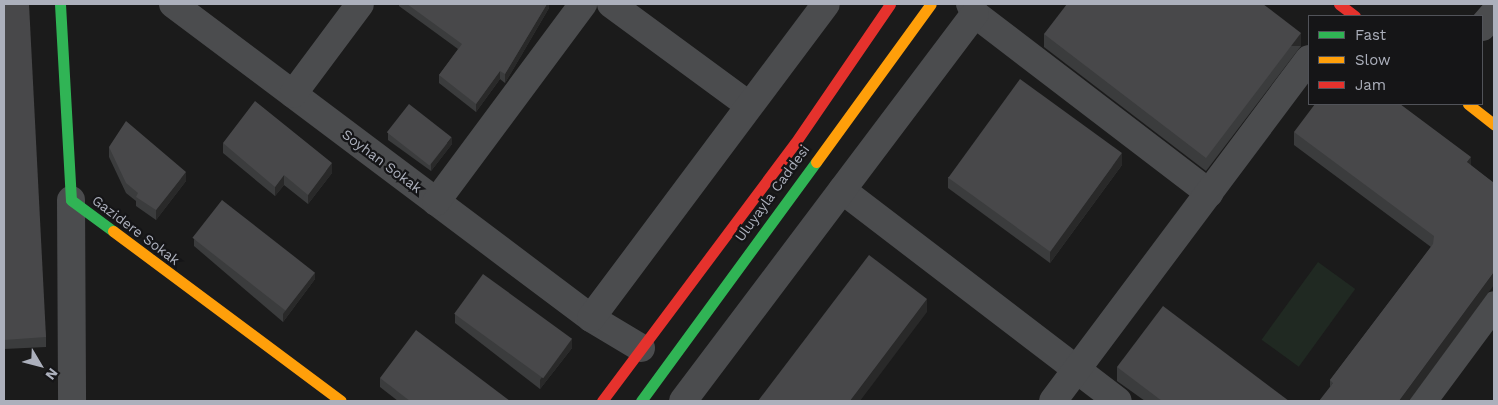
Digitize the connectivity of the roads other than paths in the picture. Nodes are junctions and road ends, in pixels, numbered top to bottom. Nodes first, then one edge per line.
1 (60, 4) edge
2 (173, 4) edge
3 (360, 4) edge
4 (583, 4) edge
5 (826, 4) edge
6 (890, 4) edge
7 (931, 4) edge
8 (615, 5) edge
9 (972, 9) edge
10 (1494, 13) edge
11 (1483, 27) edge
12 (1308, 60) edge
13 (293, 94) junction
14 (747, 104) junction
15 (1469, 105) edge
16 (1494, 124) edge
17 (842, 190) junction
18 (1208, 193) junction
19 (71, 200) junction
20 (436, 202) junction
21 (1494, 305) edge
22 (591, 318) junction
23 (641, 348) junction
24 (1077, 370) junction
25 (689, 399) edge
26 (338, 400) edge
27 (72, 401) edge
28 (602, 401) edge
29 (641, 401) edge
30 (1054, 401) edge
31 (1118, 401) edge
32 (1422, 401) edge

1 - 19 main road, Gazidere Sokak
2 - 13 street, Soyhan Sokak
3 - 13 street
4 - 20 street
5 - 14 street
6 - 23 main road, Uluyayla Caddesi
7 - 29 main road, Uluyayla Caddesi
8 - 14 street
9 - 17 street
9 - 18 street
10 - 11 street
12 - 18 street
13 - 20 street, Soyhan Sokak
14 - 22 street
15 - 16 main road
17 - 24 street
17 - 25 street
18 - 24 street
19 - 26 main road, Gazidere Sokak
19 - 27 street
20 - 22 street, Soyhan Sokak
21 - 32 street
22 - 23 street, Soyhan Sokak
23 - 28 main road, Uluyayla Caddesi
24 - 30 street
24 - 31 street

